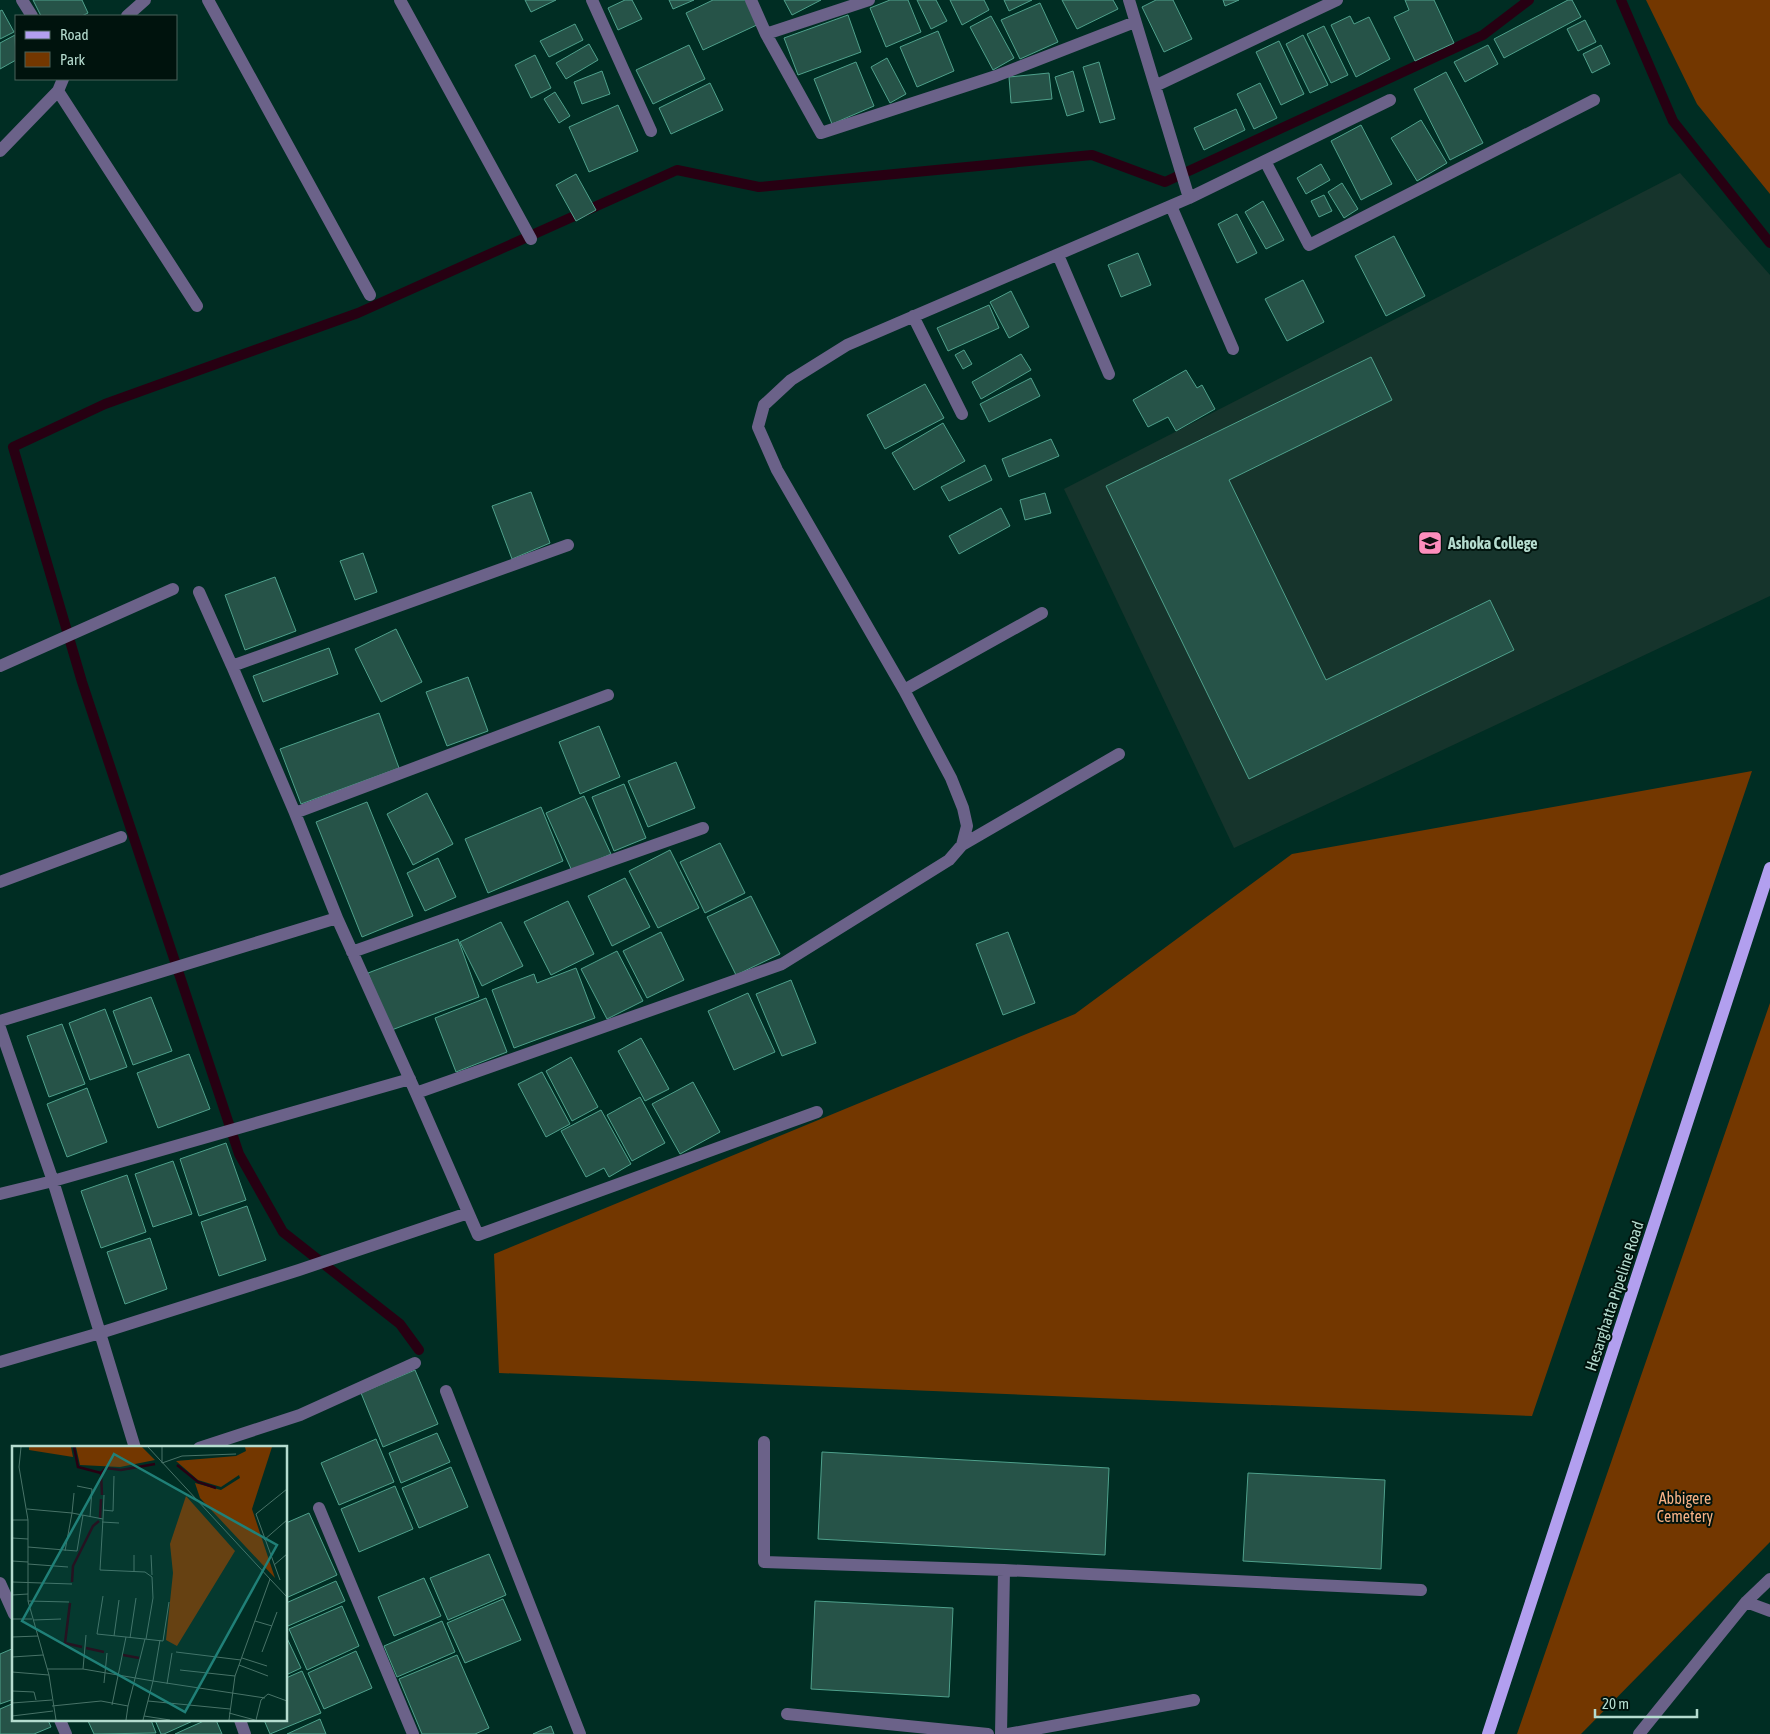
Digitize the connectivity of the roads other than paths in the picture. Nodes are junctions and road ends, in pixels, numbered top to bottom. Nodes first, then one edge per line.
1 (22, 0) edge
2 (145, 0) edge
3 (208, 0) edge
4 (400, 0) edge
5 (592, 0) edge
6 (751, 0) edge
7 (869, 0) edge
8 (1129, 0) edge
9 (1337, 0) edge
10 (31, 15) edge
11 (128, 15) edge
12 (1135, 22) junction
13 (766, 34) junction
14 (60, 85) edge
15 (1155, 86) junction
16 (1390, 100) dead end
17 (1594, 100) dead end
18 (651, 131) dead end
19 (0, 151) edge
20 (1266, 161) junction
21 (1188, 194) junction
22 (1171, 206) junction
23 (531, 239) dead end
24 (1058, 255) junction
25 (370, 295) dead end
26 (196, 306) dead end
27 (913, 316) junction
28 (1233, 350) dead end
29 (1109, 374) dead end
30 (962, 414) dead end
31 (568, 545) dead end
32 (173, 589) dead end
33 (199, 592) dead end
34 (1042, 612) dead end
35 (0, 666) edge
36 (232, 666) junction
37 (904, 690) junction
38 (608, 695) dead end
39 (1119, 754) dead end
40 (295, 813) junction
41 (703, 828) dead end
42 (121, 837) dead end
43 (962, 844) junction
44 (1770, 868) edge
45 (0, 882) edge
46 (337, 918) junction
47 (352, 952) junction
48 (0, 1021) edge
49 (0, 1028) edge
50 (410, 1079) junction
51 (416, 1093) junction
52 (817, 1112) dead end
53 (53, 1181) junction
54 (0, 1194) edge
55 (468, 1213) junction
56 (100, 1334) junction
57 (0, 1362) edge
58 (415, 1363) dead end
59 (446, 1391) dead end
60 (764, 1442) dead end
61 (134, 1446) edge
62 (205, 1446) edge
63 (319, 1508) dead end
64 (1004, 1570) junction
65 (1770, 1579) edge
66 (0, 1583) edge
67 (1421, 1590) dead end
68 (1746, 1602) junction
69 (12, 1610) edge
70 (1770, 1611) edge
71 (1194, 1700) dead end
72 (787, 1714) dead end
73 (61, 1722) edge
74 (241, 1722) edge
75 (66, 1734) edge
76 (246, 1734) edge
77 (413, 1734) edge
78 (580, 1734) edge
79 (988, 1734) edge
80 (1001, 1734) edge
81 (1008, 1734) edge
82 (1488, 1734) edge
83 (1639, 1734) edge

1 - 10 street
2 - 11 street
3 - 25 street
4 - 23 street
5 - 18 street
6 - 13 street
7 - 13 street
8 - 12 street
9 - 15 street
12 - 13 street
12 - 15 street
14 - 19 street
14 - 26 street
15 - 21 street
16 - 20 street
17 - 20 street
20 - 21 street
21 - 22 street
22 - 24 street
22 - 28 street
24 - 27 street
24 - 29 street
27 - 30 street
27 - 37 street
31 - 36 street
32 - 35 street
33 - 36 street
34 - 37 street
36 - 40 street
37 - 43 street
38 - 40 street
39 - 43 street
40 - 46 street
41 - 47 street
42 - 45 street
43 - 51 street
44 - 82 main road, Hesarghatta Pipeline Road
46 - 47 street
46 - 48 street
47 - 50 street
49 - 53 street
50 - 51 street
50 - 53 street
51 - 55 street
52 - 55 street
53 - 54 street
53 - 56 street
55 - 56 street
56 - 57 street
56 - 61 street
58 - 62 street
59 - 78 street
60 - 64 street
63 - 77 street
64 - 67 street
64 - 80 street
65 - 68 street
66 - 69 street
68 - 70 street
68 - 83 street
71 - 81 street
72 - 79 street
73 - 75 street
74 - 76 street

